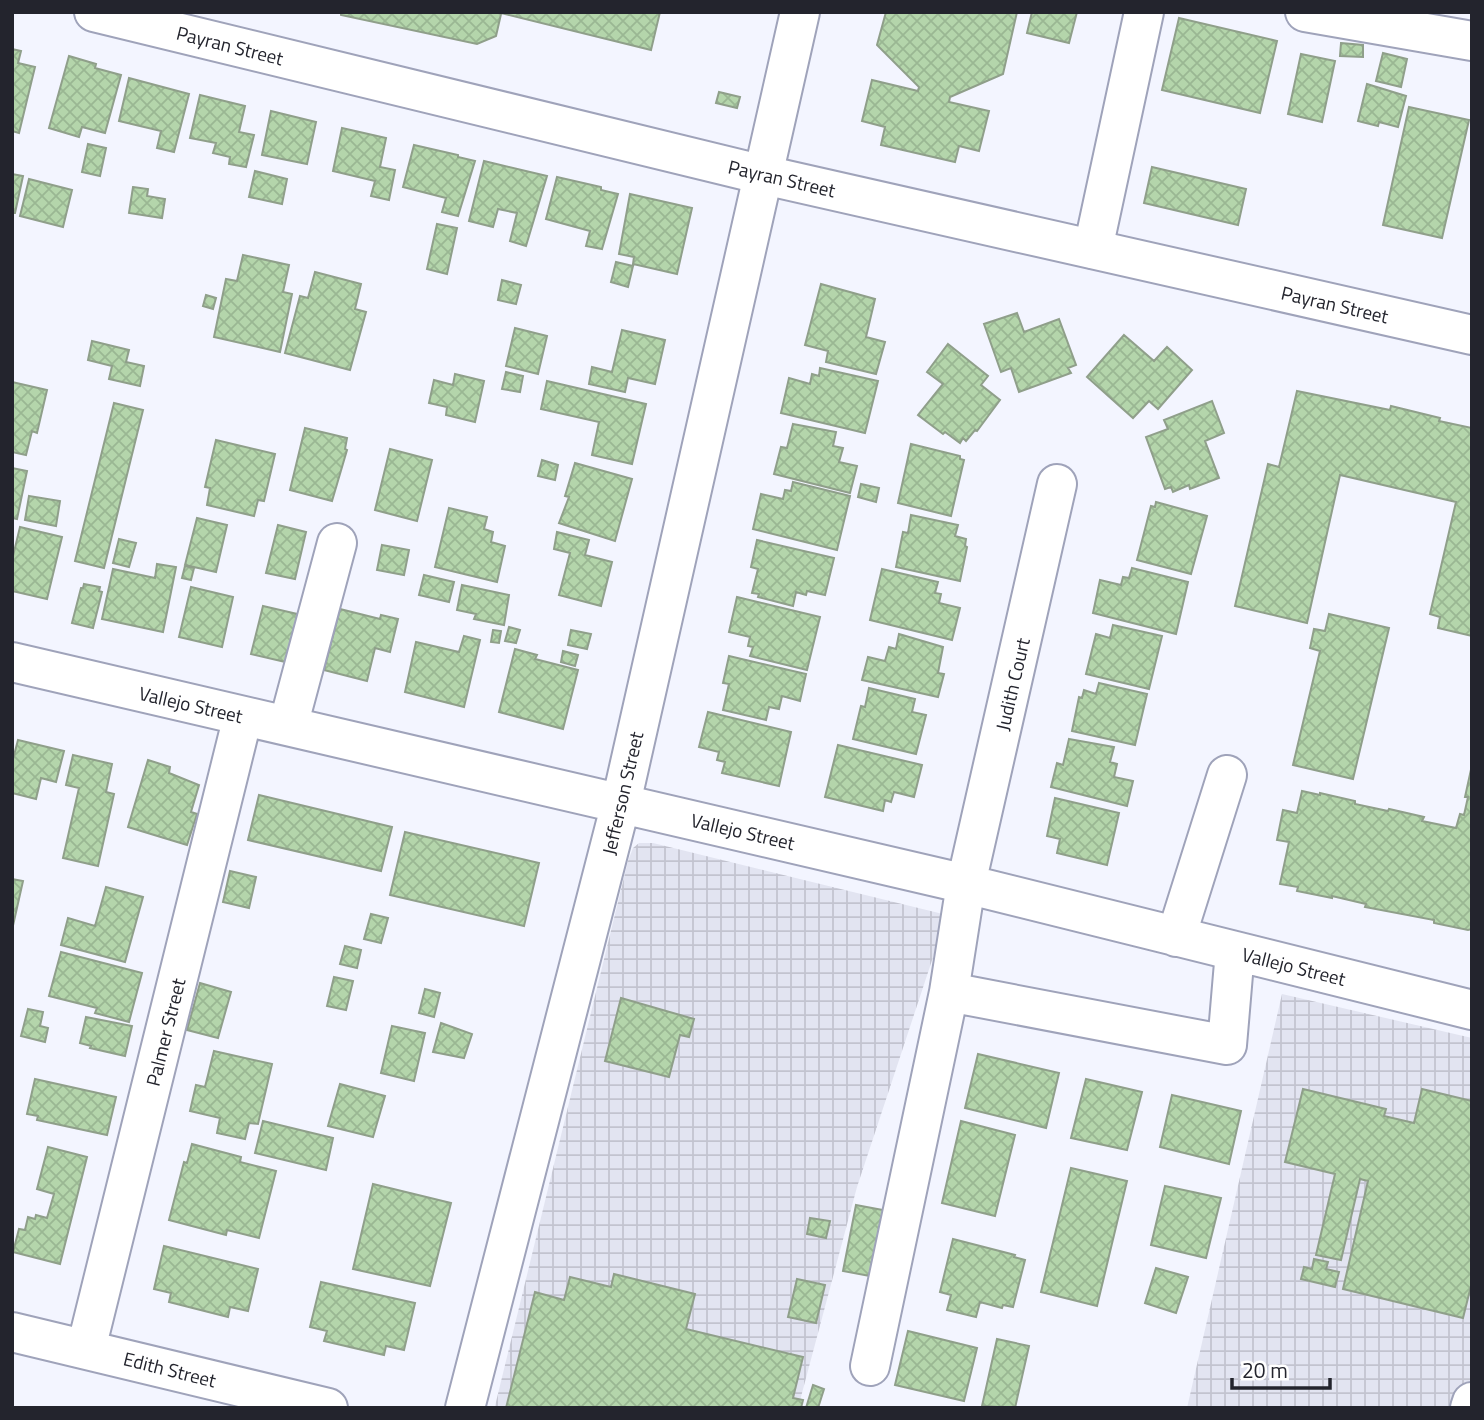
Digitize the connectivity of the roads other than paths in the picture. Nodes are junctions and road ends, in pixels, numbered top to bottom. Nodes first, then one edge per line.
1 (94, 12) edge
2 (800, 12) edge
3 (1144, 12) edge
4 (1305, 12) edge
5 (1472, 41) edge
6 (764, 175) junction
7 (1093, 249) junction
8 (1472, 335) edge
9 (1057, 484) dead end
10 (337, 542) dead end
11 (12, 662) edge
12 (243, 716) junction
13 (288, 726) junction
14 (1227, 775) dead end
15 (621, 803) junction
16 (966, 884) junction
17 (1176, 937) junction
18 (1235, 951) junction
19 (949, 992) junction
20 (1472, 1010) edge
21 (12, 1332) edge
22 (86, 1349) junction
23 (870, 1366) dead end
24 (1472, 1402) edge
25 (328, 1408) edge
26 (465, 1408) edge
27 (1470, 1408) edge

1 - 6 street, Payran Street
2 - 6 street, Jefferson Street
3 - 7 street
4 - 5 street
6 - 7 street, Payran Street
6 - 15 street, Jefferson Street
7 - 8 street, Payran Street
9 - 16 street, Judith Court
10 - 13 street
11 - 12 street, Vallejo Street
12 - 13 street, Vallejo Street
12 - 22 street, Palmer Street
13 - 15 street, Vallejo Street
14 - 17 street
15 - 16 street, Vallejo Street
15 - 26 street, Jefferson Street
16 - 17 street, Vallejo Street
16 - 19 street, Judith Court
17 - 18 street, Vallejo Street
18 - 19 street
18 - 20 street, Vallejo Street
19 - 23 street, Judith Court
21 - 22 street, Edith Street
22 - 25 street, Edith Street
24 - 27 street

